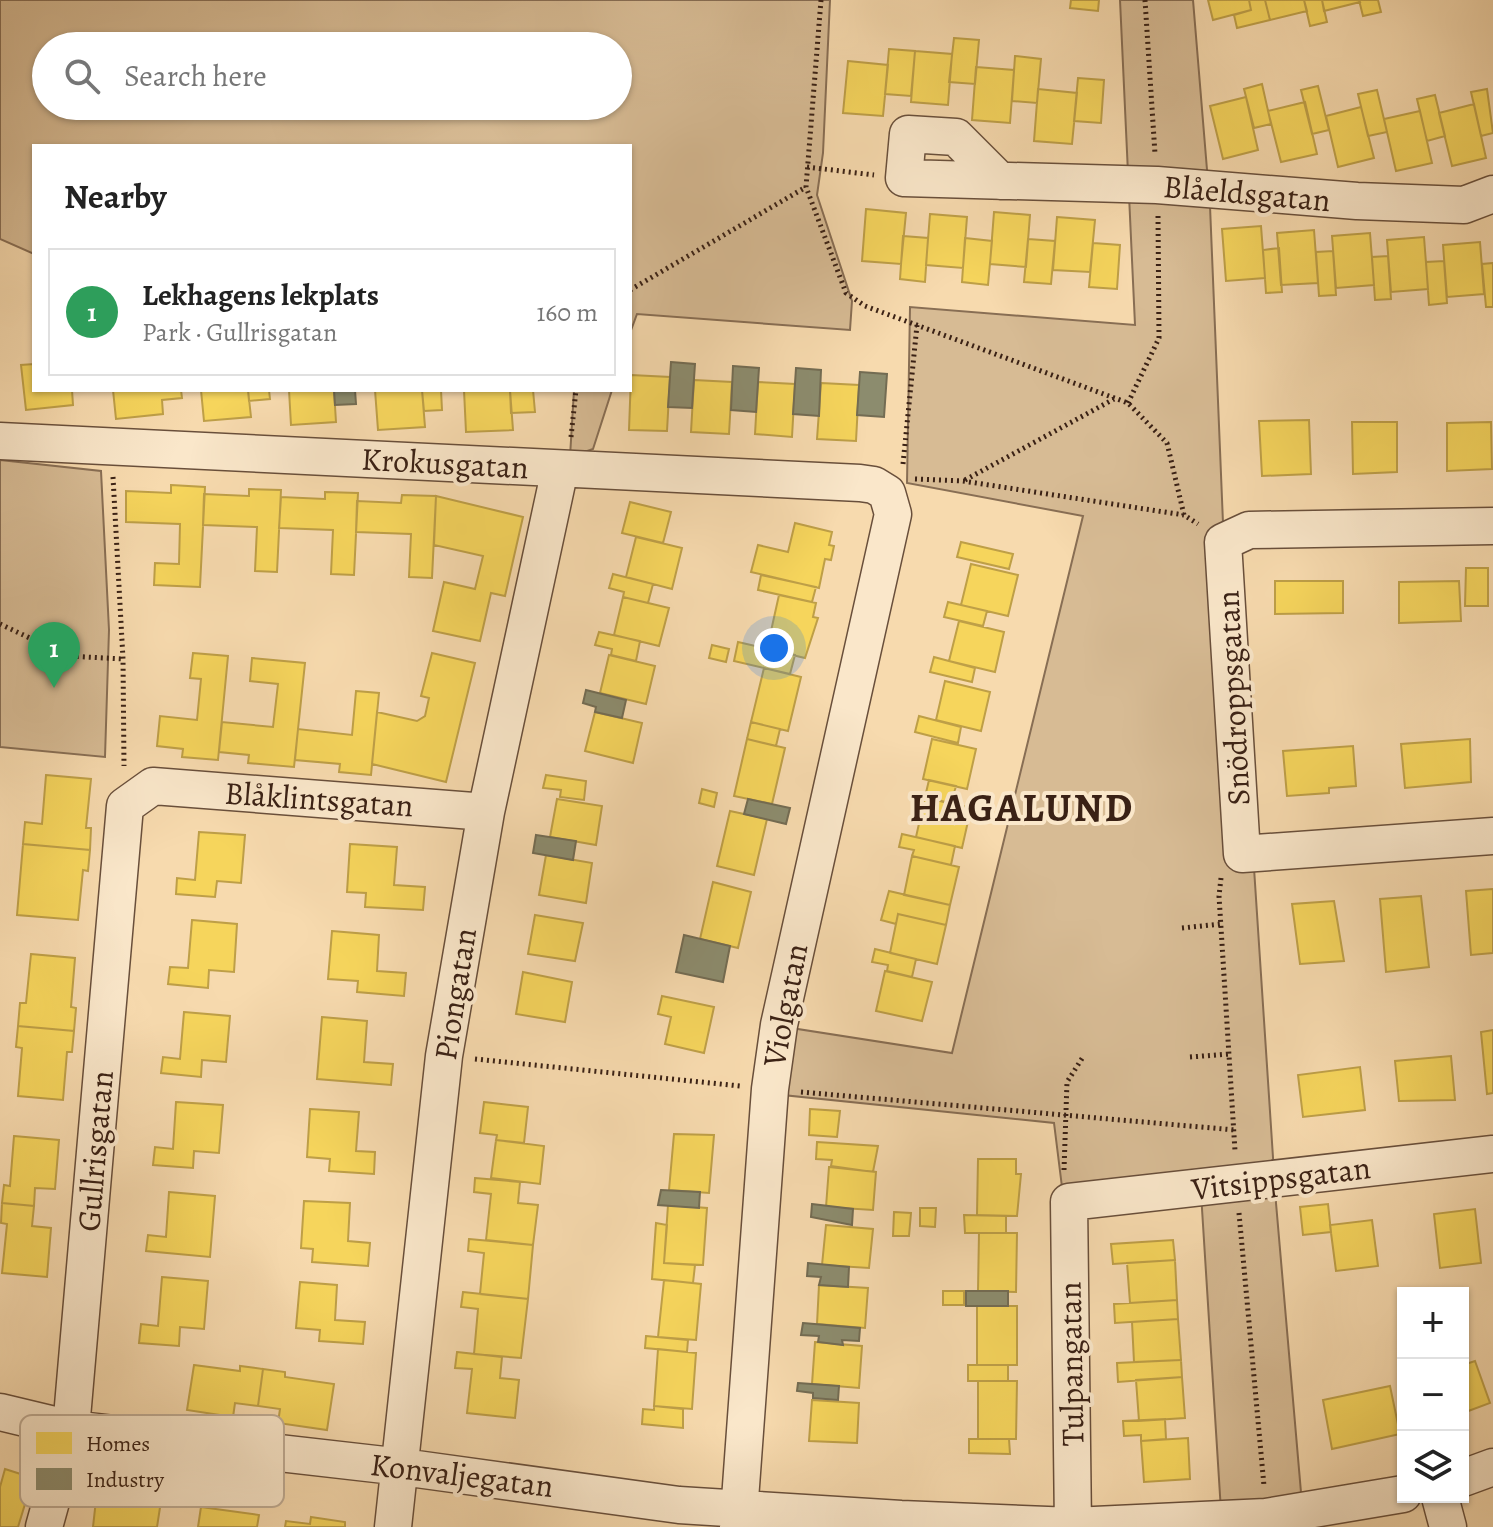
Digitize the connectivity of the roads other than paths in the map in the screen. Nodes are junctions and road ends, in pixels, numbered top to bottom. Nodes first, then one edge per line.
1 (904, 178) road end
2 (1493, 194) edge
3 (0, 441) edge
4 (560, 469) junction
5 (887, 493) joint
6 (1493, 526) edge
7 (139, 796) joint
8 (486, 812) junction
9 (1493, 836) edge
10 (1493, 1154) edge
11 (1069, 1202) joint
12 (0, 1412) edge
13 (73, 1415) edge
14 (20, 1417) edge
15 (284, 1453) edge
16 (402, 1467) junction
17 (1493, 1467) edge
18 (1469, 1476) edge
19 (1397, 1495) edge
20 (1442, 1503) edge
21 (50, 1507) edge
22 (679, 1516) edge
23 (739, 1517) edge
24 (1073, 1526) edge
25 (44, 1527) edge
26 (393, 1527) edge
27 (1448, 1527) edge

1 - 2 street, Blåeldsgatan
3 - 4 street, Krokusgatan
4 - 5 street, Krokusgatan
4 - 8 street, Piongatan
5 - 23 street, Violgatan
6 - 9 street, Snödroppsgatan
7 - 8 street, Blåklintsgatan
7 - 13 street, Gullrisgatan
8 - 16 street, Piongatan
10 - 11 street, Vitsippsgatan
11 - 24 street, Tulpangatan
12 - 14 street, Konvaljegatan
15 - 16 street, Konvaljegatan
16 - 22 street, Konvaljegatan
16 - 26 street, Piongatan
17 - 18 street
19 - 24 street, Konvaljegatan
20 - 27 street
21 - 25 street, Gullrisgatan
22 - 23 street, Konvaljegatan
23 - 24 street, Konvaljegatan

